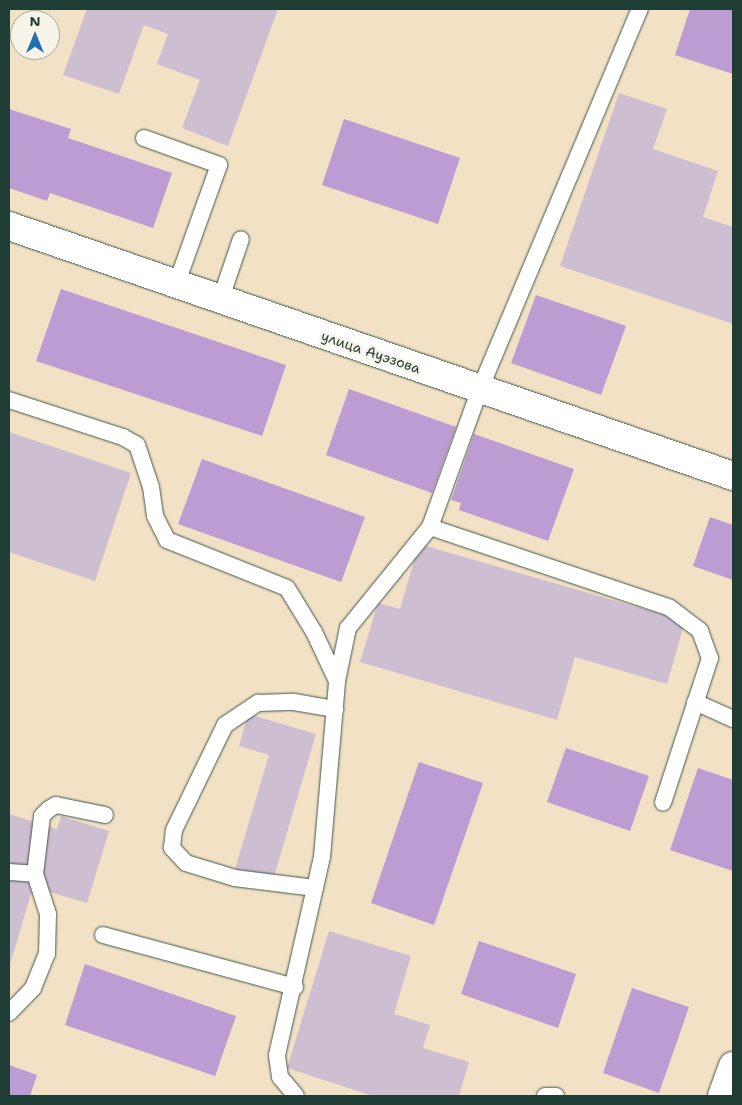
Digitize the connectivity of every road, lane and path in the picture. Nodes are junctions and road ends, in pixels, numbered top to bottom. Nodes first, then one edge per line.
1 (640, 9) edge
2 (144, 138) dead end
3 (9, 226) edge
4 (241, 239) dead end
5 (176, 285) junction
6 (220, 301) junction
7 (480, 389) junction
8 (9, 400) edge
9 (733, 476) edge
10 (430, 527) junction
11 (337, 681) junction
12 (695, 702) junction
13 (334, 709) junction
14 (733, 719) edge
15 (663, 802) dead end
16 (105, 814) dead end
17 (9, 872) edge
18 (35, 874) junction
19 (315, 888) junction
20 (103, 935) dead end
21 (295, 987) junction
22 (9, 1013) edge
23 (733, 1066) edge
24 (296, 1096) edge
25 (545, 1096) edge
26 (556, 1096) edge
27 (722, 1096) edge

1 - 7 lane
2 - 5 lane
3 - 5 street, улица Ауэзова
4 - 6 lane
5 - 6 street, улица Ауэзова
6 - 7 street, улица Ауэзова
7 - 9 street, улица Ауэзова
7 - 10 lane
8 - 11 lane
10 - 11 lane
10 - 12 lane
11 - 13 lane
12 - 14 lane
12 - 15 lane
13 - 19 lane
13 - 19 lane
16 - 18 lane
17 - 18 lane
18 - 22 lane
19 - 21 lane
20 - 21 lane
21 - 24 lane
23 - 27 street
25 - 26 lane

